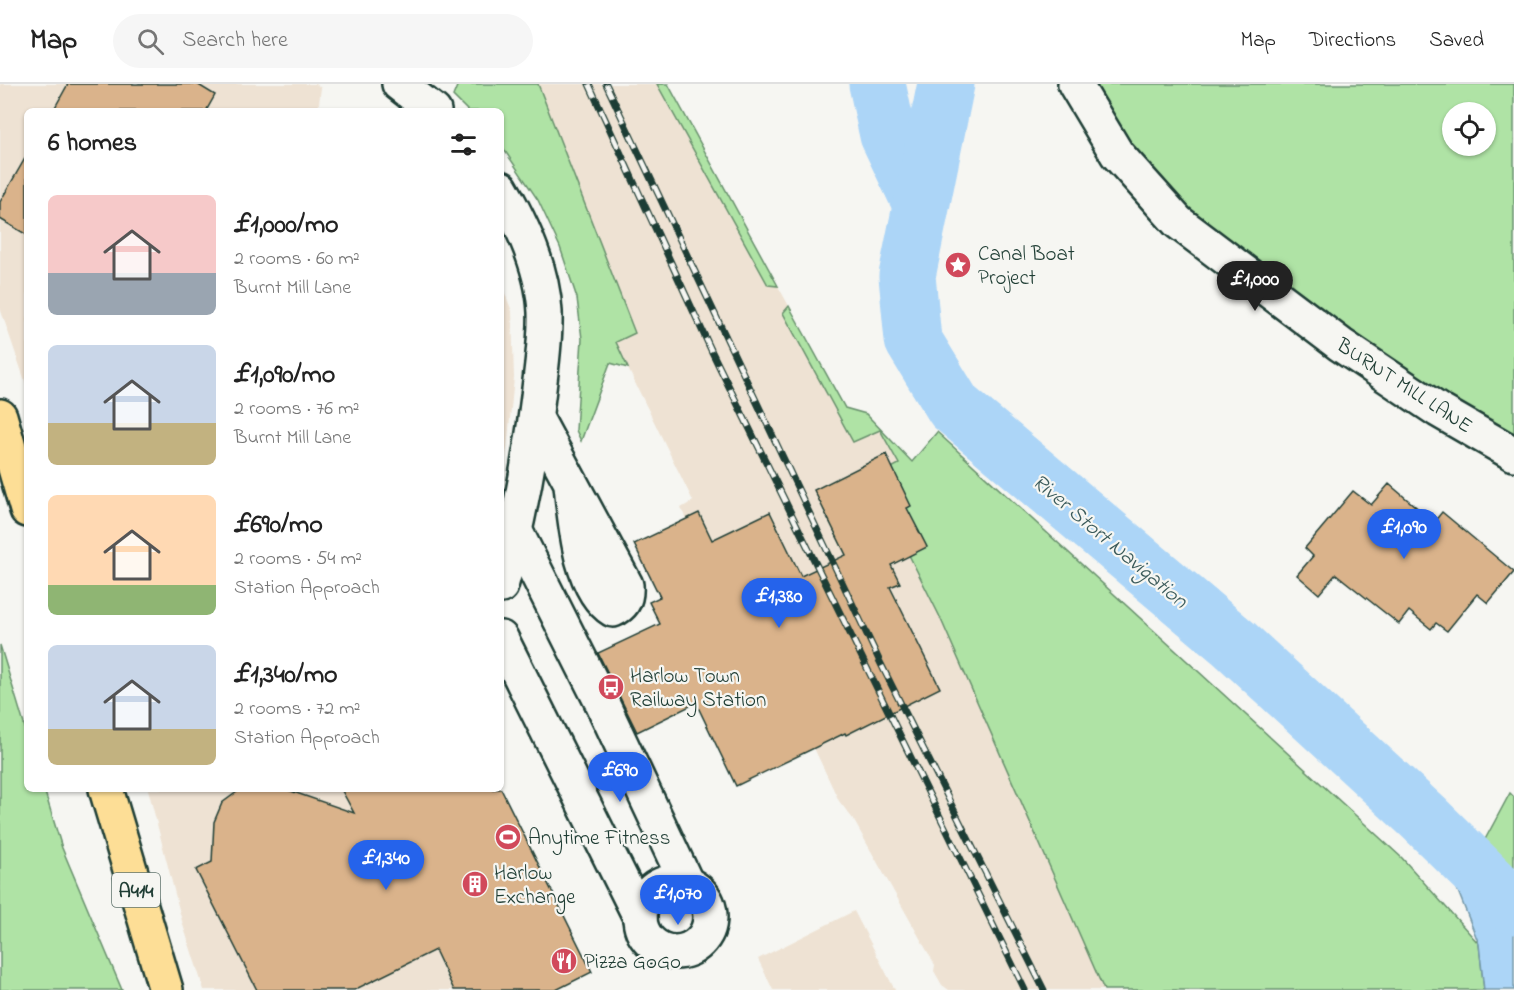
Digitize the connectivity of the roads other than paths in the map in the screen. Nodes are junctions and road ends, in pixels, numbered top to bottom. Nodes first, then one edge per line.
1 (399, 84) edge
2 (1075, 84) edge
3 (430, 108) edge
4 (504, 194) edge
5 (0, 416) edge
6 (536, 418) junction
7 (1514, 454) edge
8 (571, 485) dead end
9 (24, 500) edge
10 (516, 532) junction
11 (504, 575) edge
12 (504, 644) edge
13 (107, 792) edge
14 (687, 884) junction
15 (640, 917) junction
16 (166, 990) edge

1 - 3 street
2 - 7 street, BURNT MILL LANE
4 - 6 street
5 - 9 highway
6 - 8 street
6 - 10 street
10 - 11 street
10 - 14 street
12 - 15 street
13 - 16 highway, A414
14 - 15 street
14 - 15 street

